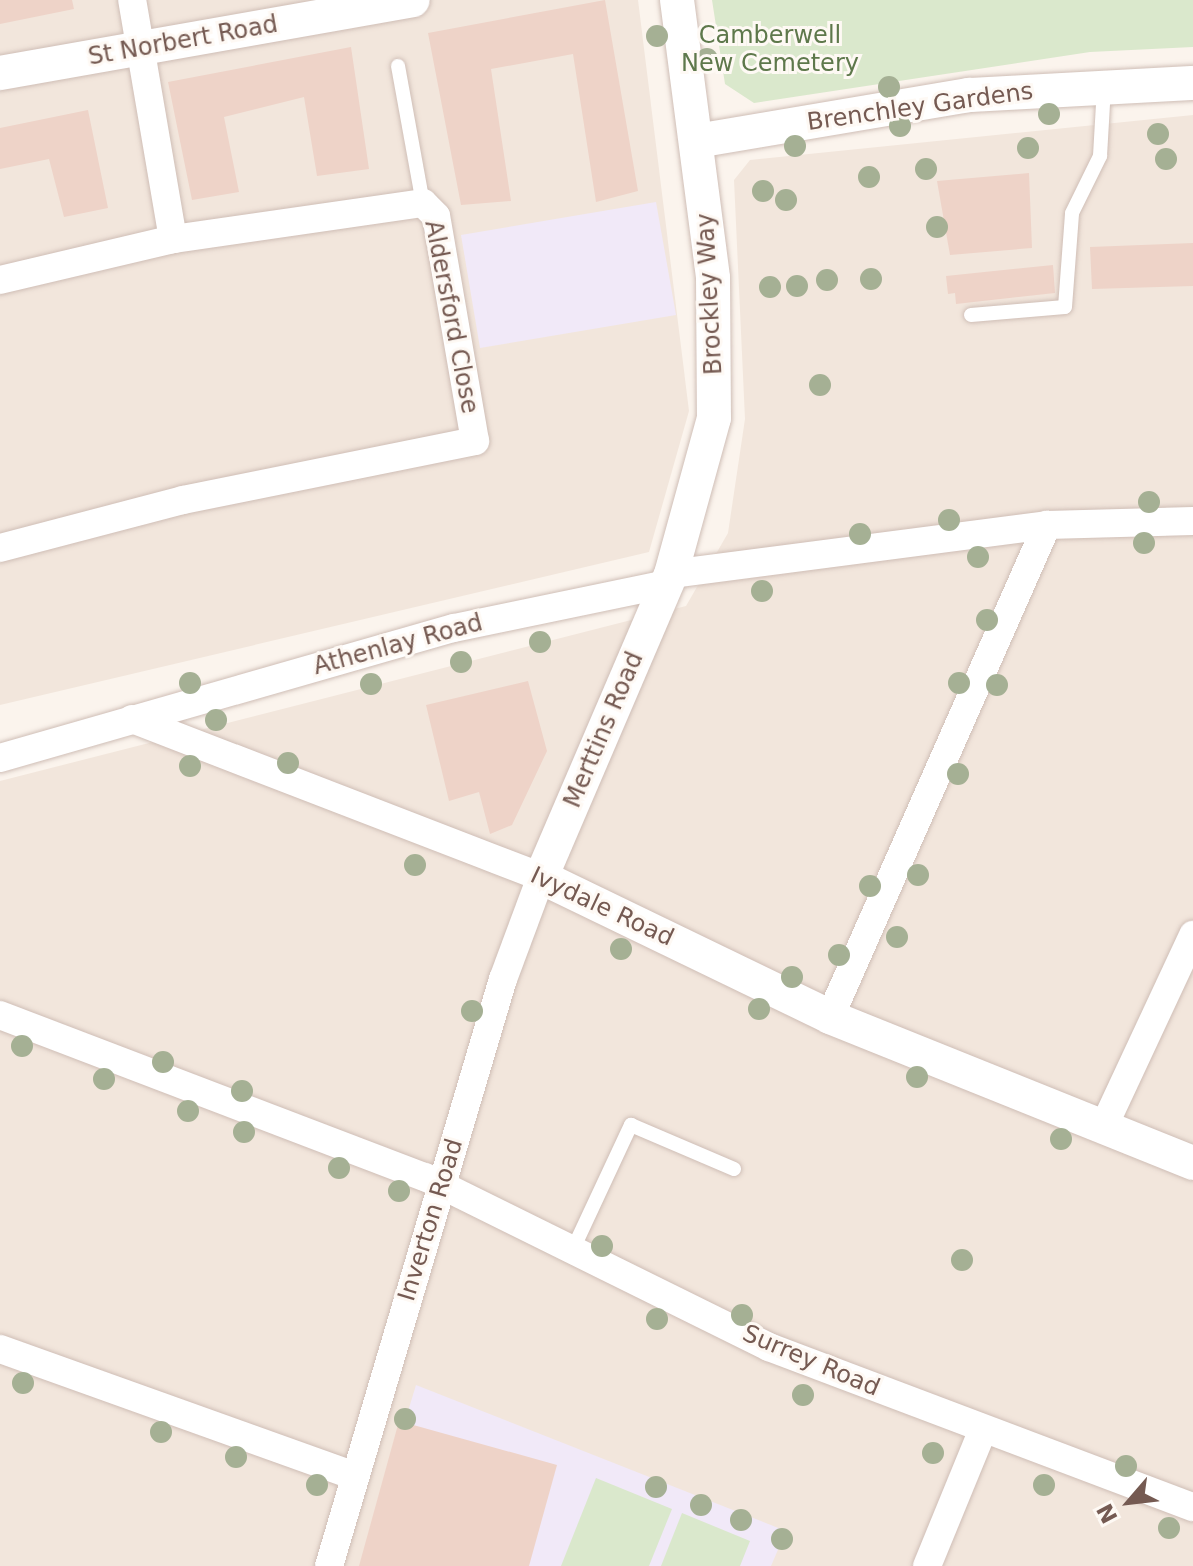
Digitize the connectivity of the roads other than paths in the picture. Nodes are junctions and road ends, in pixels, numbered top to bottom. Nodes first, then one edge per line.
1 (132, 0) edge
2 (413, 0) edge
3 (677, 0) edge
4 (143, 48) junction
5 (398, 66) dead end
6 (0, 73) edge
7 (1193, 83) edge
8 (1104, 86) junction
9 (697, 141) junction
10 (423, 203) junction
11 (173, 239) junction
12 (0, 280) edge
13 (971, 315) dead end
14 (1193, 521) edge
15 (1047, 525) junction
16 (0, 548) edge
17 (669, 579) junction
18 (132, 719) junction
19 (0, 758) edge
20 (541, 877) junction
21 (1193, 935) edge
22 (0, 1015) edge
23 (830, 1017) junction
24 (1104, 1126) junction
25 (1193, 1163) edge
26 (734, 1169) dead end
27 (441, 1185) junction
28 (574, 1247) junction
29 (0, 1349) edge
30 (982, 1432) junction
31 (355, 1476) junction
32 (1193, 1507) edge
33 (329, 1566) edge
34 (927, 1566) edge

1 - 4 street
2 - 4 street, St Norbert Road
3 - 9 street, Brockley Way
4 - 6 street, St Norbert Road
4 - 11 street
5 - 10 lane
7 - 8 street, Brenchley Gardens
8 - 9 street, Brenchley Gardens
8 - 13 lane
9 - 17 street, Brockley Way
10 - 11 street, Aldersford Close
10 - 16 street, Aldersford Close
11 - 12 street, Aldersford Close
14 - 15 street, Athenlay Road
15 - 17 street, Athenlay Road
15 - 23 street
17 - 18 street, Athenlay Road
17 - 20 street, Merttins Road
18 - 19 street
18 - 20 street, Ivydale Road
20 - 23 street, Ivydale Road
20 - 27 street, Inverton Road
21 - 24 street
22 - 27 street, Surrey Road
23 - 24 street, Ivydale Road
24 - 25 street, Ivydale Road
26 - 28 lane
27 - 28 street, Surrey Road
27 - 31 street, Inverton Road
28 - 30 street, Surrey Road
29 - 31 street
30 - 32 street, Surrey Road
30 - 34 street
31 - 33 street, Inverton Road

